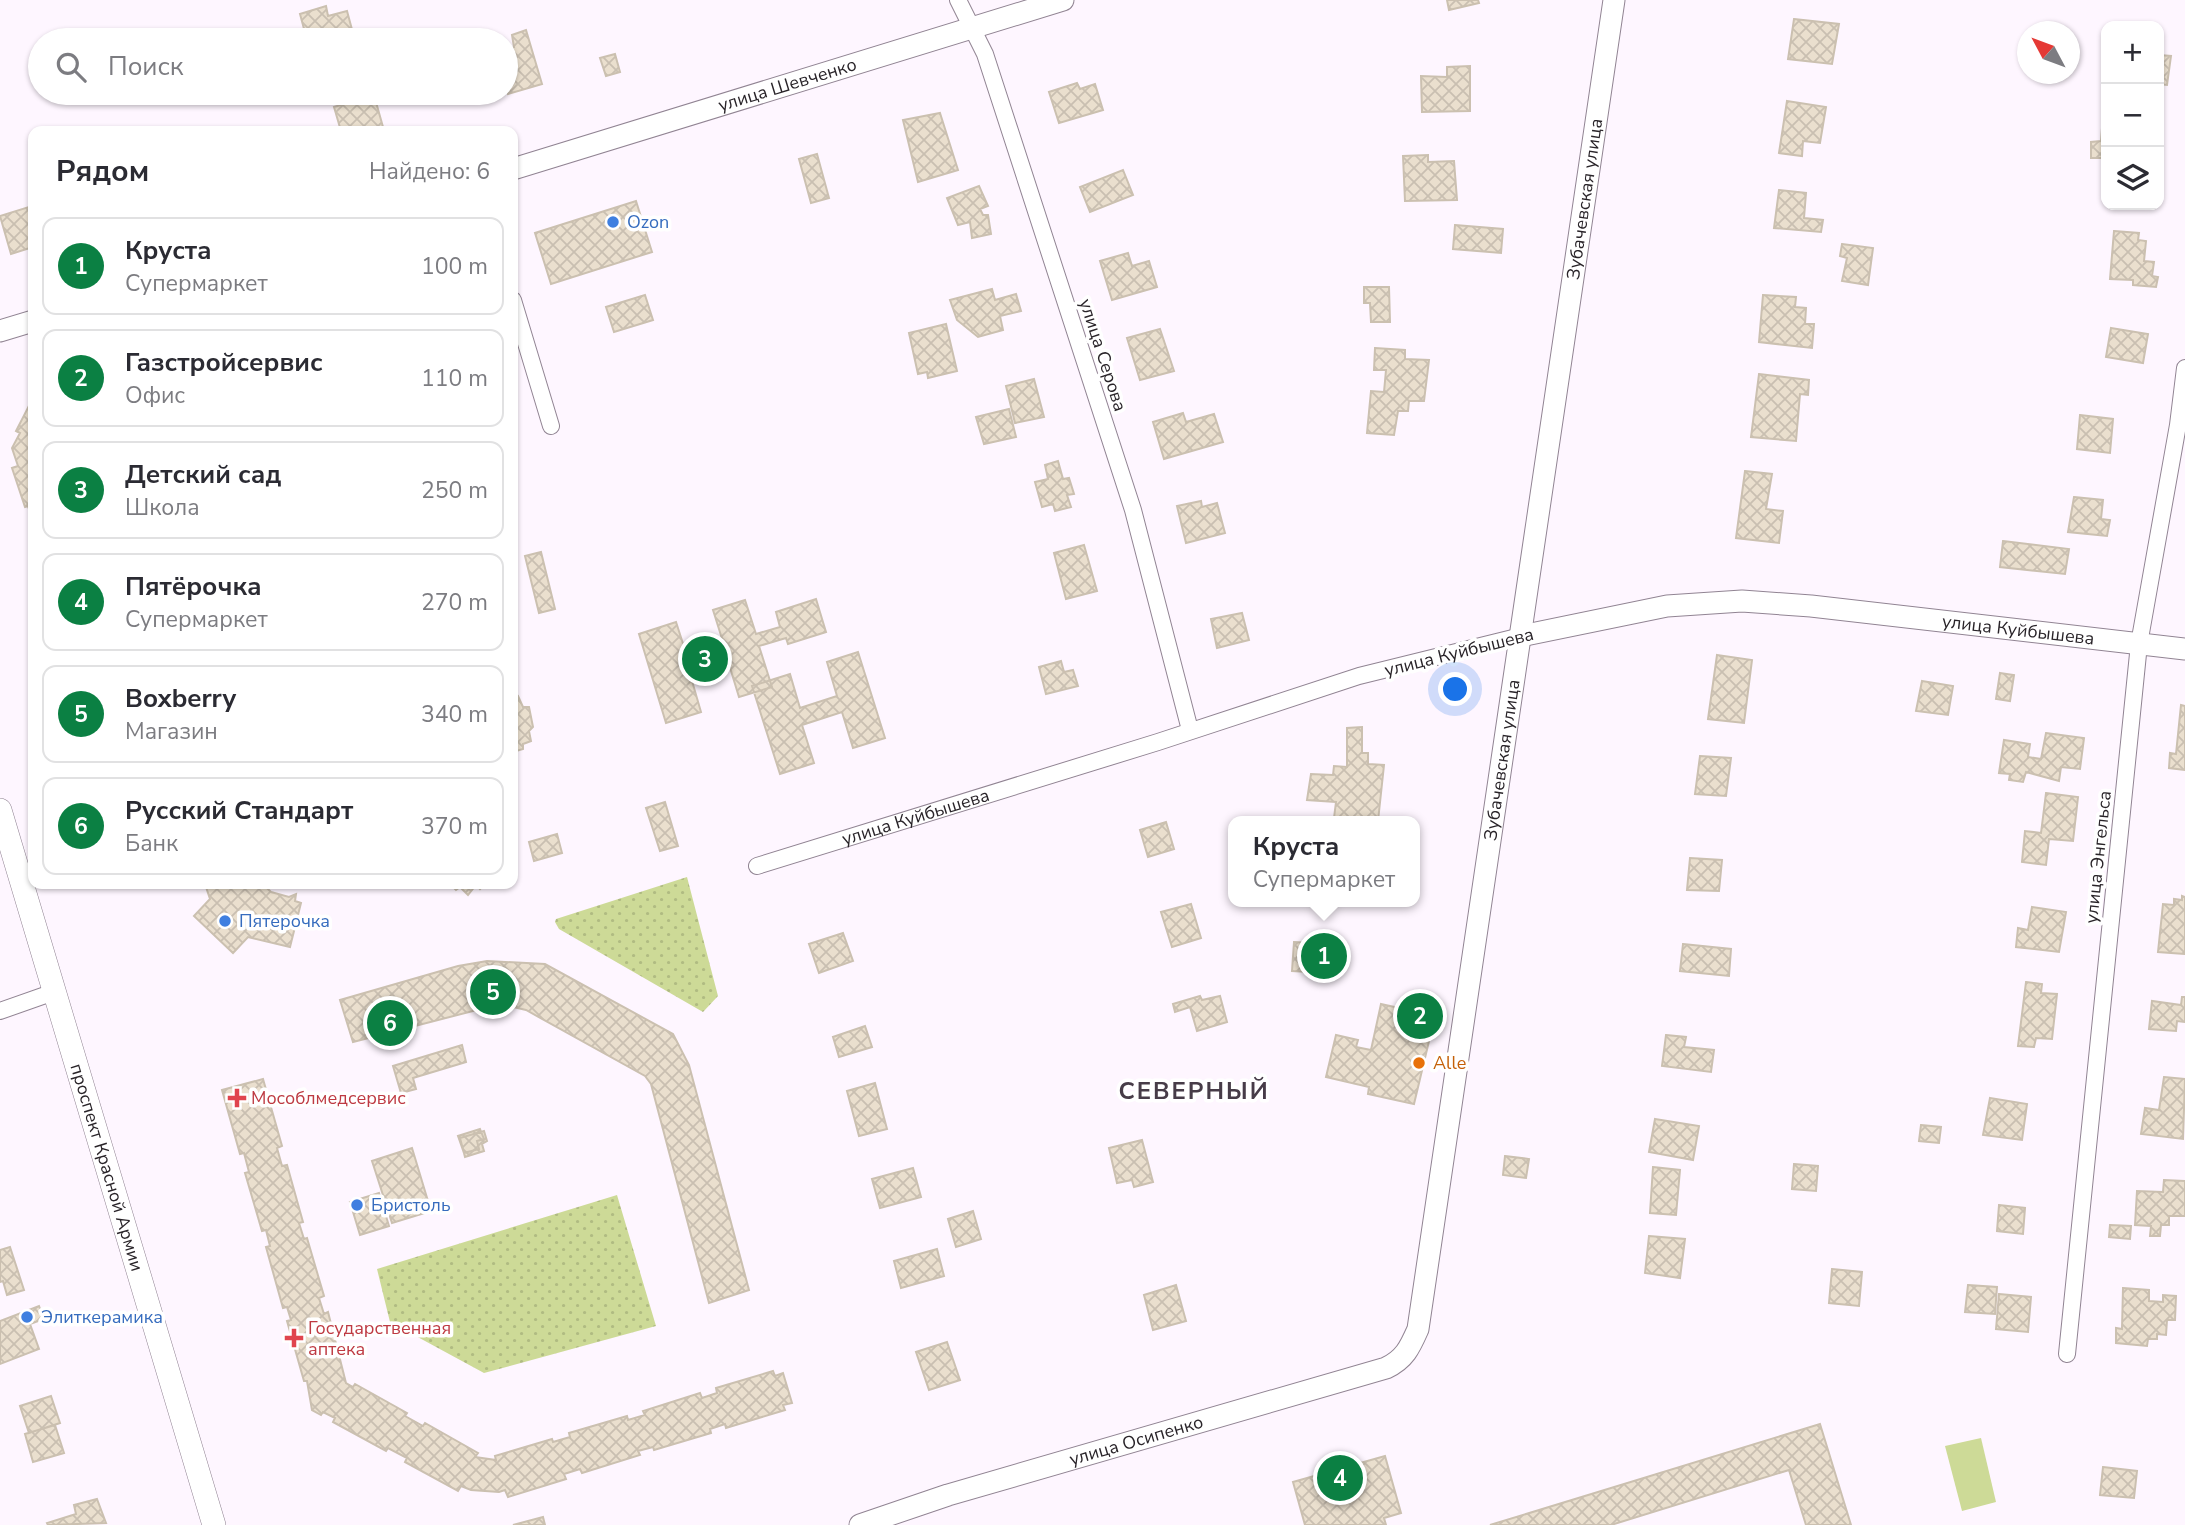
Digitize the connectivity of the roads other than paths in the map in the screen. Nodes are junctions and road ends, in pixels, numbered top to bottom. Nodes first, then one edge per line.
1 (958, 0) edge
2 (1063, 0) edge
3 (1614, 0) edge
4 (972, 28) junction
5 (518, 167) edge
6 (518, 317) edge
7 (28, 323) edge
8 (0, 331) edge
9 (2185, 368) edge
10 (551, 426) dead end
11 (1521, 636) junction
12 (2138, 644) junction
13 (2185, 649) edge
14 (1190, 730) junction
15 (0, 810) edge
16 (757, 866) dead end
17 (54, 992) junction
18 (0, 1011) edge
19 (1408, 1351) joint
20 (2067, 1354) dead end
21 (214, 1525) edge
22 (860, 1525) edge

1 - 4 street, улица Серова
2 - 4 street, улица Шевченко
3 - 11 street, Зубачевская улица
4 - 5 street, улица Шевченко
4 - 14 street, улица Серова
6 - 10 street
7 - 8 street
9 - 12 street, улица Энгельса
11 - 12 street, улица Куйбышева
11 - 14 street, улица Куйбышева
11 - 19 street, Зубачевская улица
12 - 13 street, улица Куйбышева
12 - 20 street, улица Энгельса
14 - 16 street, улица Куйбышева
15 - 17 main road, проспект Красной Армии
17 - 18 street
17 - 21 main road, проспект Красной Армии
19 - 22 street, улица Осипенко

